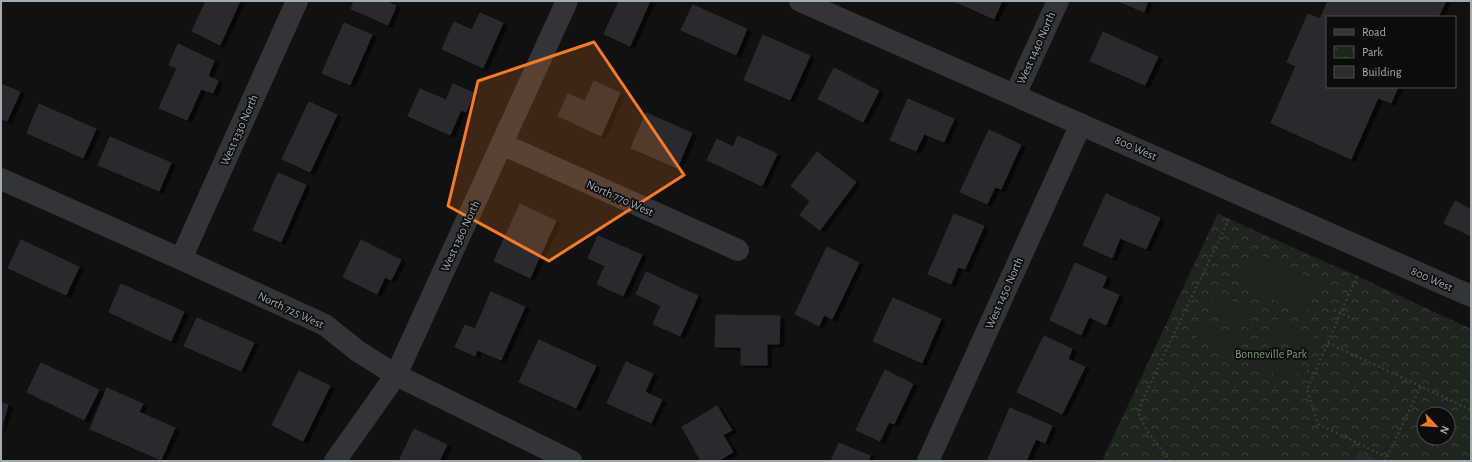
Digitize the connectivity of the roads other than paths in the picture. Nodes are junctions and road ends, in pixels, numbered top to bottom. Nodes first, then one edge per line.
1 (297, 1) edge
2 (567, 1) edge
3 (800, 1) edge
4 (1058, 1) edge
5 (1015, 95) junction
6 (1081, 124) junction
7 (502, 144) junction
8 (1, 180) edge
9 (738, 250) dead end
10 (181, 259) junction
11 (1471, 296) edge
12 (396, 375) junction
13 (335, 461) edge
14 (571, 461) edge
15 (928, 461) edge

1 - 10 street, West 1330 North
2 - 7 street, West 1360 North
3 - 5 street, 800 West
4 - 5 street, West 1440 North
5 - 6 street, 800 West
6 - 11 street, 800 West
6 - 15 street, West 1450 North
7 - 9 street, North 770 West
7 - 12 street, West 1360 North
8 - 10 street, North 725 West
10 - 12 street, North 725 West
12 - 13 street, West 1360 North
12 - 14 street, North 725 West

